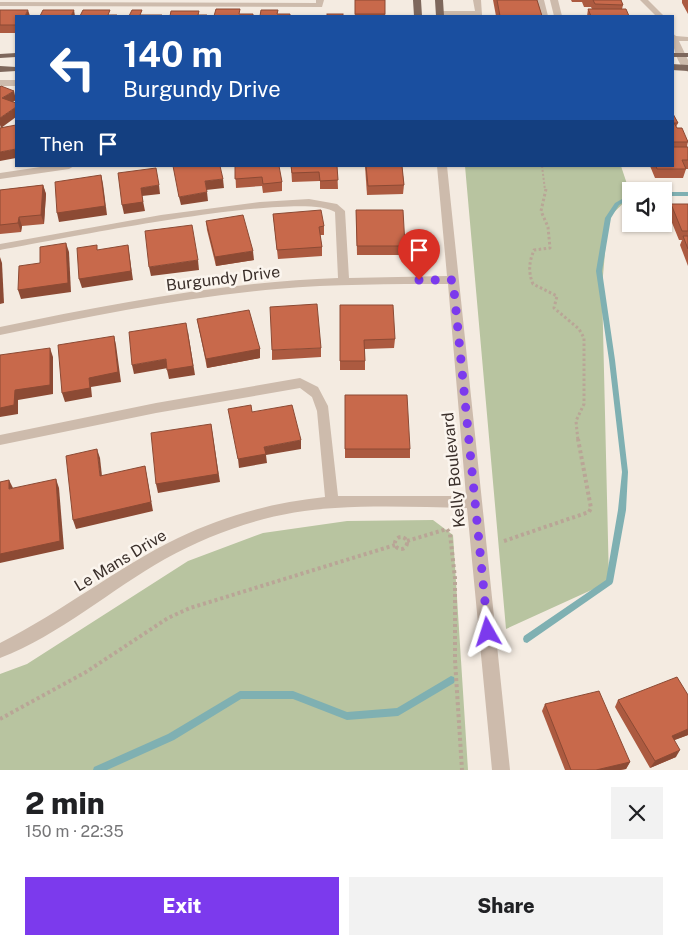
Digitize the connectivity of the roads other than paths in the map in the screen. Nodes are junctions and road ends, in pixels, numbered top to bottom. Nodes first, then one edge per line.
1 (416, 0) edge
2 (438, 0) edge
3 (476, 0) edge
4 (540, 0) edge
5 (554, 0) edge
6 (644, 0) edge
7 (45, 2) edge
8 (320, 2) edge
9 (0, 4) edge
10 (418, 15) edge
11 (440, 15) edge
12 (479, 15) edge
13 (544, 15) edge
14 (558, 15) edge
15 (659, 15) edge
16 (674, 37) edge
17 (674, 39) edge
18 (688, 39) edge
19 (681, 55) edge
20 (0, 56) edge
21 (15, 56) edge
22 (674, 68) edge
23 (688, 68) edge
24 (0, 69) edge
25 (15, 69) edge
26 (0, 83) edge
27 (15, 83) edge
28 (62, 167) edge
29 (442, 167) edge
30 (0, 176) edge
31 (0, 247) edge
32 (453, 280) junction
33 (344, 282) junction
34 (0, 331) edge
35 (0, 440) edge
36 (332, 502) junction
37 (474, 502) junction
38 (0, 651) edge
39 (501, 770) edge

1 - 10 main road
2 - 11 main road
3 - 12 street
4 - 13 street
5 - 14 street
6 - 15 street
7 - 8 street
7 - 9 street
11 - 12 street
16 - 18 street
17 - 19 street
19 - 23 street
20 - 21 main road
22 - 23 main road
24 - 25 main road
26 - 27 street
28 - 30 street
29 - 32 street, Kelly Boulevard
31 - 33 street
32 - 33 street, Burgundy Drive
32 - 37 street, Kelly Boulevard
33 - 34 street, Burgundy Drive
35 - 36 street
36 - 37 street, Le Mans Drive
36 - 38 street, Le Mans Drive
37 - 39 street, Kelly Boulevard

